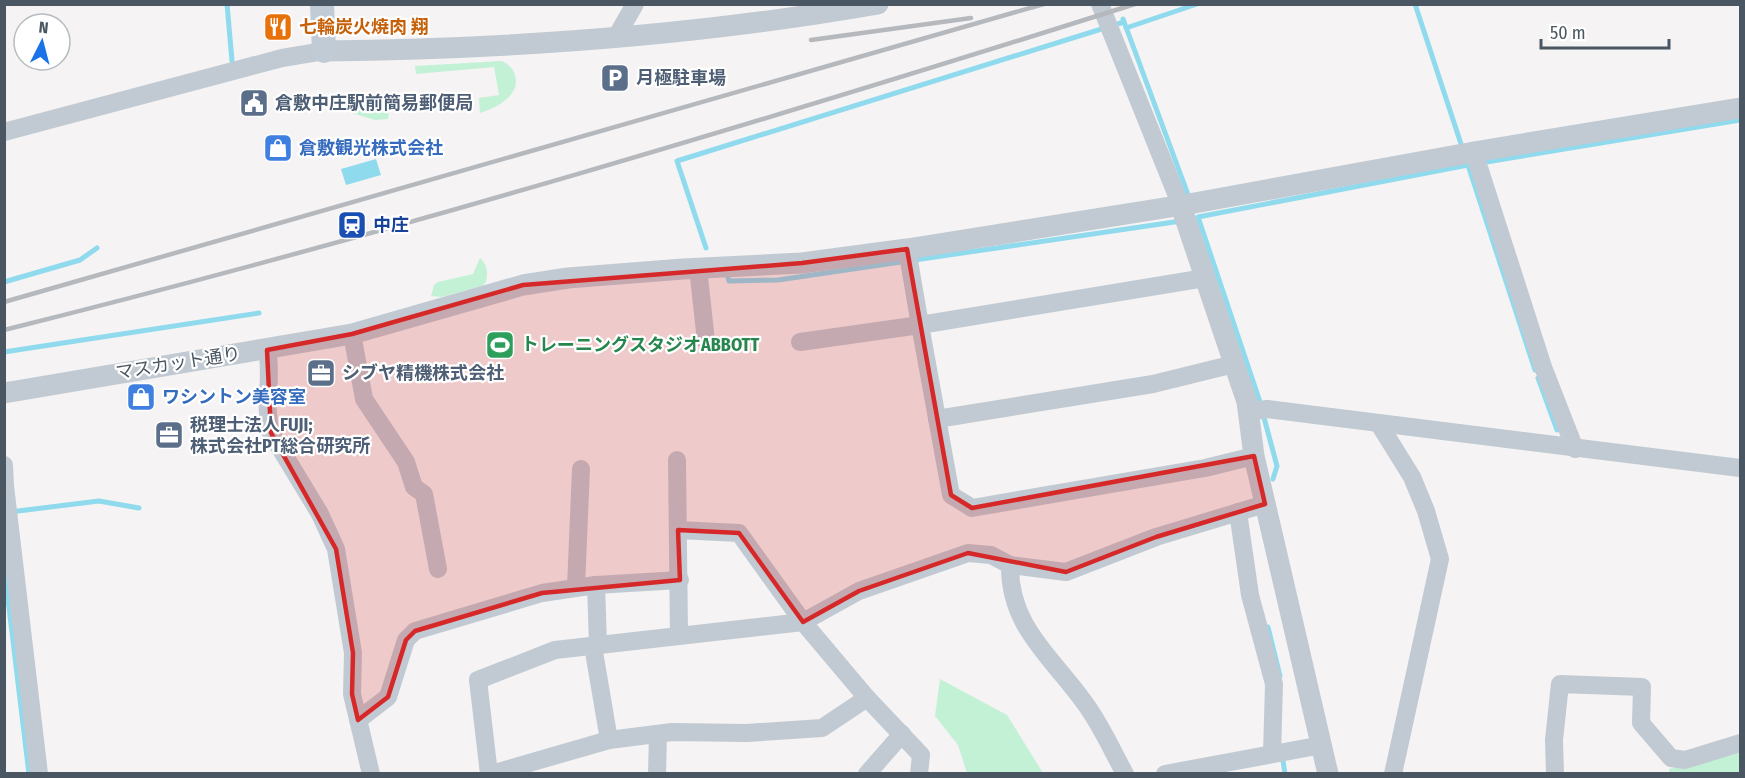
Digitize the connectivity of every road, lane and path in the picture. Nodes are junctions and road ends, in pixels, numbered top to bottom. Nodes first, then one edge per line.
1 (322, 4) edge
2 (635, 4) edge
3 (878, 4) edge
4 (1100, 4) edge
5 (615, 39) junction
6 (324, 51) junction
7 (1740, 108) edge
8 (4, 132) edge
9 (1472, 157) junction
10 (1188, 211) junction
11 (909, 258) junction
12 (698, 268) junction
13 (1205, 278) junction
14 (920, 325) junction
15 (352, 334) junction
16 (706, 341) dead end
17 (800, 342) dead end
18 (267, 350) junction
19 (1234, 364) junction
20 (4, 393) edge
21 (1258, 410) junction
22 (937, 419) junction
23 (1379, 424) junction
24 (1575, 449) junction
25 (1254, 456) junction
26 (677, 460) dead end
27 (4, 465) edge
28 (1740, 468) edge
29 (582, 469) dead end
30 (1265, 504) junction
31 (1238, 512) junction
32 (678, 530) junction
33 (1010, 564) junction
34 (438, 569) dead end
35 (680, 580) junction
36 (596, 585) junction
37 (576, 587) junction
38 (803, 622) junction
39 (679, 636) junction
40 (596, 645) junction
41 (867, 698) junction
42 (358, 720) junction
43 (658, 734) junction
44 (902, 734) junction
45 (609, 740) junction
46 (1740, 743) edge
47 (1322, 745) junction
48 (1278, 753) junction
49 (39, 774) edge
50 (371, 774) edge
51 (490, 774) edge
52 (657, 774) edge
53 (867, 774) edge
54 (919, 774) edge
55 (1125, 774) edge
56 (1165, 774) edge
57 (1328, 774) edge
58 (1393, 774) edge
59 (1555, 774) edge

1 - 6 main road
2 - 5 street
3 - 5 street
4 - 10 street
5 - 6 street
6 - 8 street
7 - 9 street, マスカット通り
9 - 10 street, マスカット通り
9 - 24 street
10 - 11 street, マスカット通り
10 - 13 street
11 - 12 street, マスカット通り
11 - 14 street
12 - 15 street, マスカット通り
12 - 16 street
13 - 14 street
13 - 19 street
14 - 17 street
14 - 22 street
15 - 18 street, マスカット通り
15 - 34 street
18 - 20 street, マスカット通り
18 - 42 street
19 - 21 street
19 - 22 street
21 - 23 street
21 - 25 street
22 - 25 street
23 - 24 street
23 - 58 street
24 - 28 street
25 - 30 street
26 - 32 street
27 - 49 street
29 - 37 street
30 - 31 street
30 - 47 street
31 - 33 street
31 - 48 street
32 - 35 street
32 - 38 street
33 - 38 street
33 - 55 street
35 - 36 street
35 - 39 street
36 - 37 street
36 - 40 street
37 - 42 street
38 - 39 street
38 - 41 street
39 - 40 street
40 - 45 street
40 - 51 street
41 - 43 street
41 - 44 street
42 - 50 street
43 - 45 street
43 - 52 street
44 - 53 street
44 - 54 street
45 - 51 street
46 - 59 street
47 - 48 street
47 - 57 street
48 - 56 street

